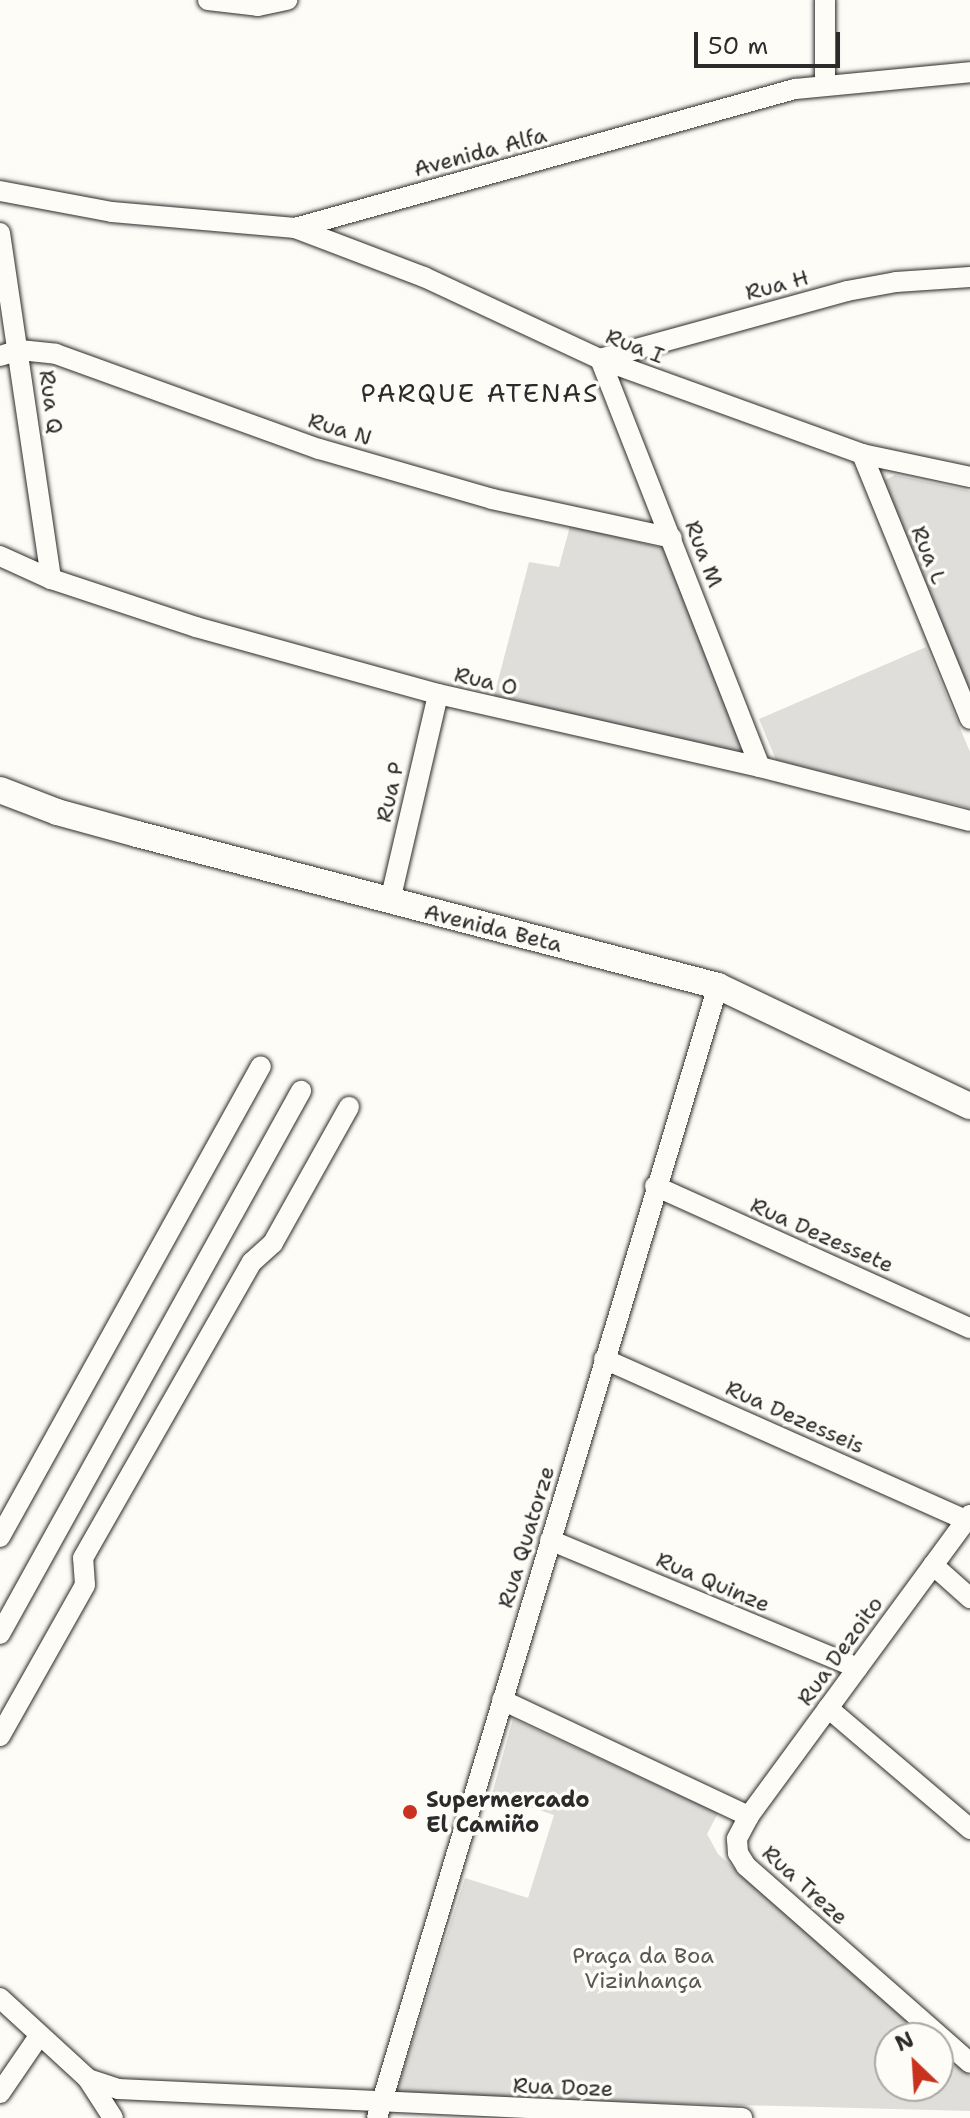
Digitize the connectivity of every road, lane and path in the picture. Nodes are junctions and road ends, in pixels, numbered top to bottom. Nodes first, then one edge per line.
1 (208, 0) edge
2 (287, 0) edge
3 (825, 0) edge
4 (970, 72) edge
5 (825, 85) junction
6 (0, 191) edge
7 (295, 228) junction
8 (0, 233) edge
9 (970, 277) edge
10 (10, 353) edge
11 (600, 359) junction
12 (862, 454) junction
13 (970, 477) edge
14 (672, 538) junction
15 (0, 556) edge
16 (51, 579) junction
17 (438, 694) junction
18 (970, 719) edge
19 (760, 767) junction
20 (0, 790) edge
21 (970, 821) edge
22 (390, 901) junction
23 (718, 986) junction
24 (261, 1066) dead end
25 (301, 1091) dead end
26 (970, 1106) edge
27 (349, 1107) dead end
28 (655, 1186) junction
29 (970, 1328) edge
30 (604, 1359) junction
31 (968, 1517) edge
32 (0, 1537) edge
33 (550, 1540) junction
34 (933, 1565) junction
35 (970, 1598) edge
36 (0, 1634) edge
37 (857, 1668) junction
38 (502, 1700) junction
39 (828, 1708) junction
40 (0, 1736) edge
41 (749, 1816) junction
42 (970, 1829) edge
43 (1, 2001) edge
44 (39, 2036) junction
45 (970, 2063) edge
46 (88, 2079) junction
47 (0, 2093) edge
48 (379, 2111) edge
49 (113, 2118) edge
50 (742, 2118) edge

1 - 2 street
3 - 5 street
4 - 5 street, Avenida Alfa
5 - 7 street, Avenida Alfa
6 - 7 street, Avenida Alfa
7 - 11 street, Rua I
8 - 10 street, Rua Q
9 - 11 street, Rua H
10 - 14 street, Rua N
10 - 16 street, Rua Q
11 - 12 street, Rua I
11 - 14 street, Rua M
12 - 13 street, Rua I
12 - 18 street, Rua L
14 - 19 street, Rua M
15 - 16 street, Rua O
16 - 17 street, Rua O
17 - 19 street, Rua O
17 - 22 street, Rua P
19 - 21 street, Rua O
20 - 22 main road, Avenida Beta
22 - 23 main road, Avenida Beta
23 - 26 main road, Avenida Beta
23 - 28 street, Rua Quatorze
24 - 32 street
25 - 36 street
27 - 40 street
28 - 29 street, Rua Dezessete
28 - 30 street, Rua Quatorze
30 - 31 street, Rua Dezesseis
30 - 33 street, Rua Quatorze
31 - 34 street, Rua Dezoito
33 - 37 street, Rua Quinze
33 - 38 street, Rua Quatorze
34 - 35 street
34 - 37 street, Rua Dezoito
37 - 39 street, Rua Dezoito
38 - 41 street
38 - 48 street, Rua Quatorze
39 - 41 street, Rua Dezoito
39 - 42 street
41 - 45 street, Rua Treze
43 - 44 street
44 - 46 street
44 - 47 street
46 - 48 street, Rua Doze
46 - 49 street
48 - 50 street, Rua Doze

